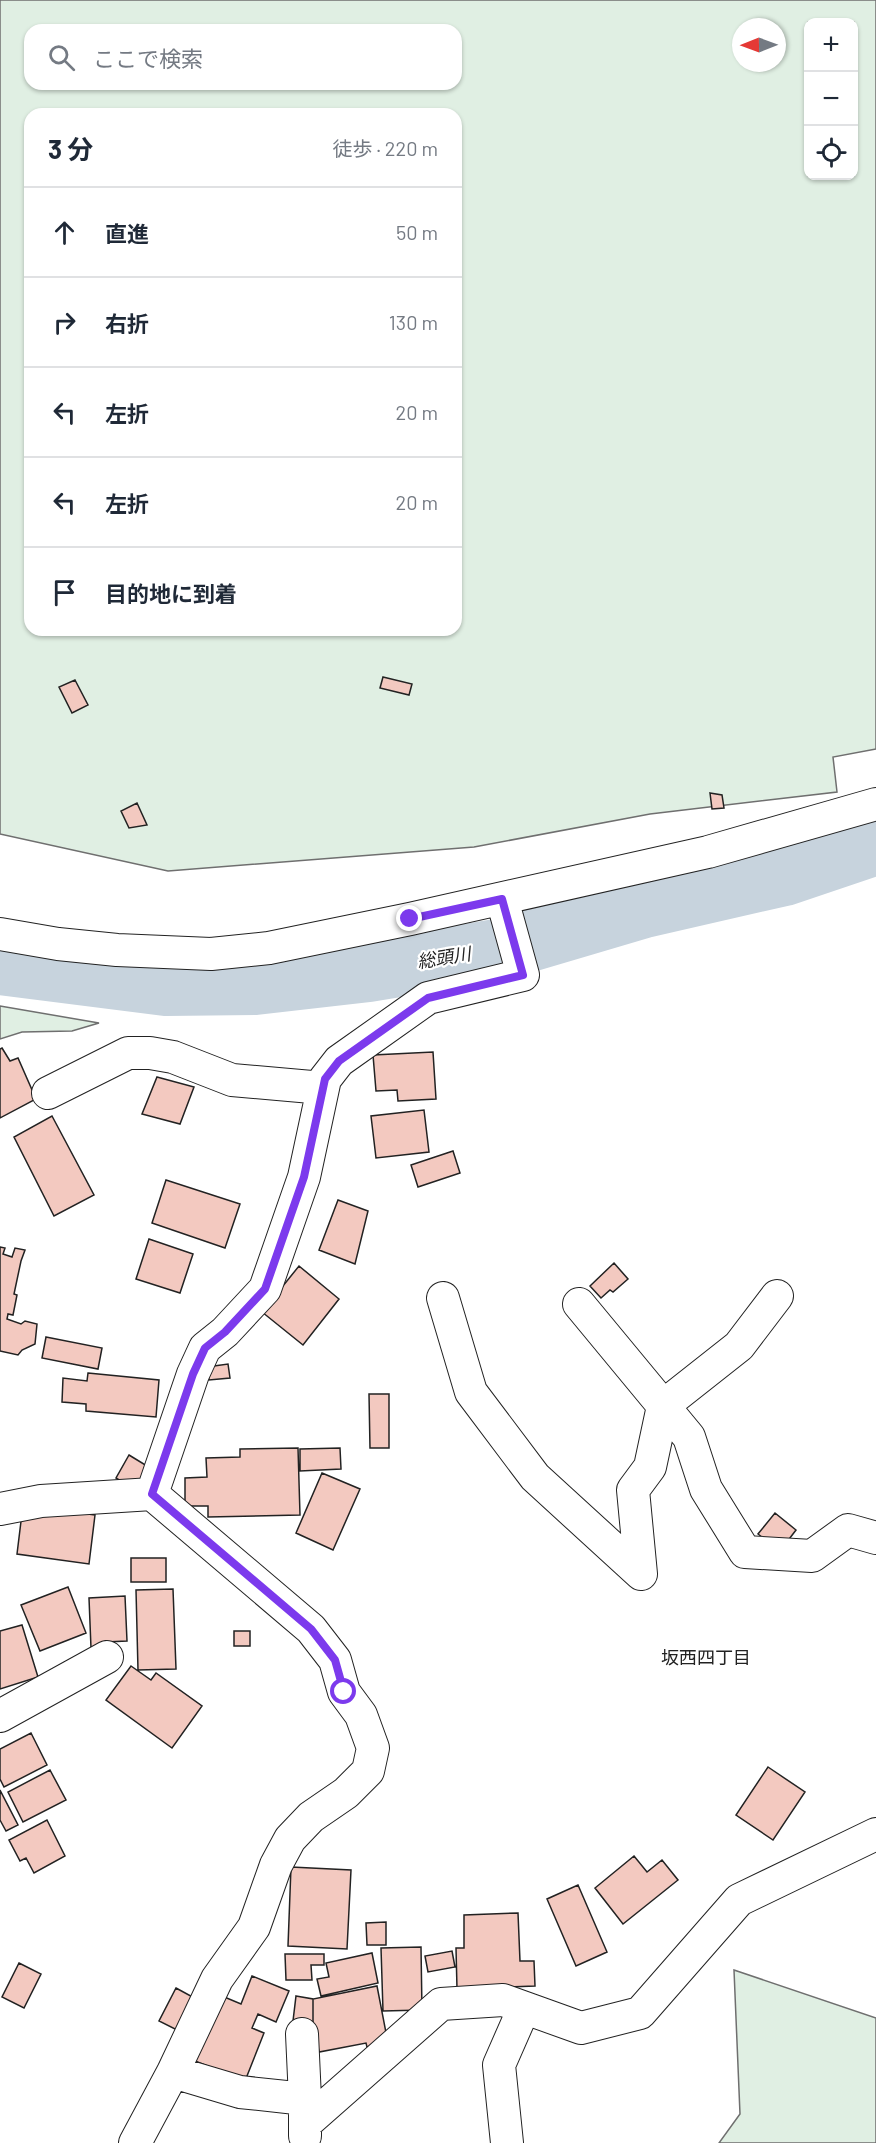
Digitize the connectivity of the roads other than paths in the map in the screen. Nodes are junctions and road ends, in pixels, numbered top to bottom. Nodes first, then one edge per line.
1 (876, 804) edge
2 (502, 899) junction
3 (0, 934) edge
4 (323, 1088) junction
5 (48, 1093) dead end
6 (777, 1296) dead end
7 (443, 1298) dead end
8 (579, 1304) dead end
9 (663, 1406) junction
10 (152, 1494) junction
11 (0, 1509) edge
12 (876, 1538) edge
13 (107, 1657) dead end
14 (0, 1716) edge
15 (876, 1834) edge
16 (524, 2008) junction
17 (302, 2034) dead end
18 (173, 2072) junction
19 (305, 2122) edge
20 (135, 2143) edge
21 (507, 2143) edge

1 - 2 street
2 - 3 street
2 - 4 street
4 - 5 street
4 - 10 street
6 - 9 street
7 - 9 street
8 - 9 street
9 - 12 street
10 - 11 street
10 - 18 street
13 - 14 street
15 - 16 street
16 - 19 street
16 - 21 street
17 - 19 street
18 - 19 street
18 - 20 street

